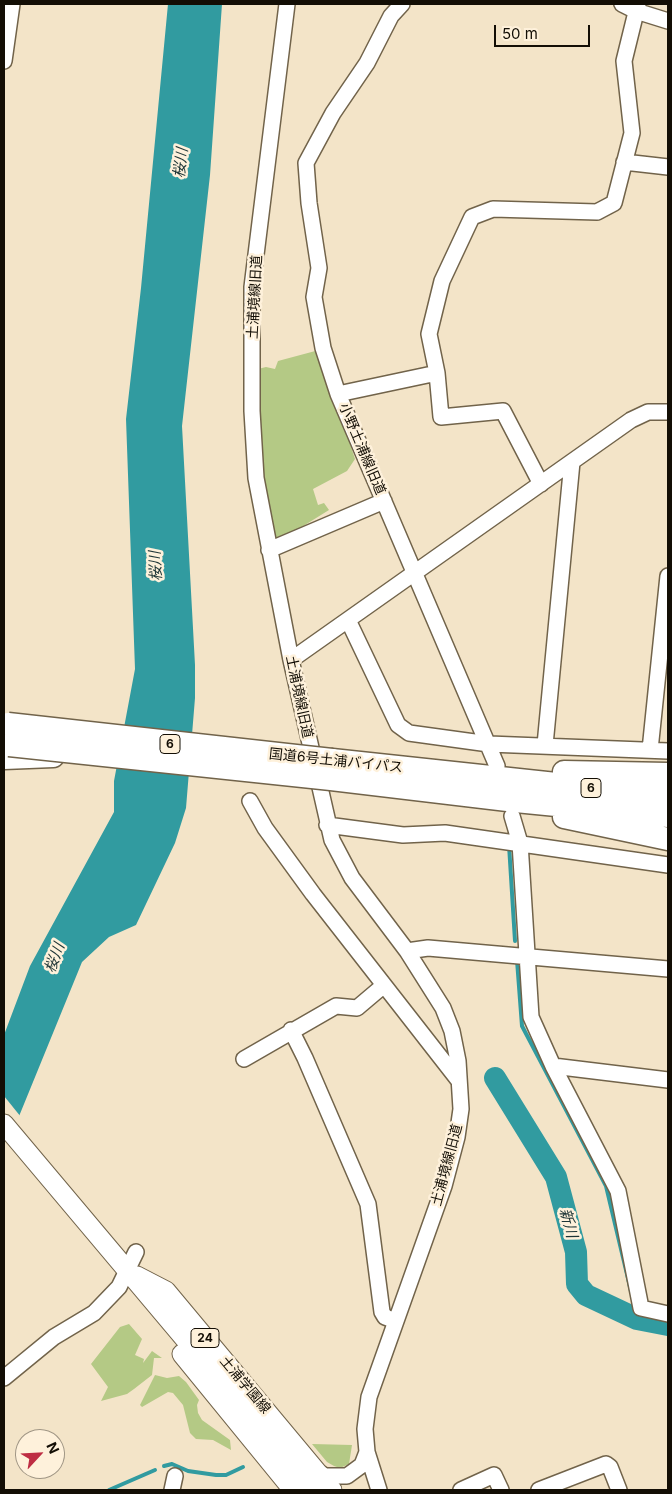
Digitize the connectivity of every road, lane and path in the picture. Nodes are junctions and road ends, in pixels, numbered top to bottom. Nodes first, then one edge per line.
1 (12, 4) edge
2 (287, 4) edge
3 (402, 4) edge
4 (622, 4) edge
5 (637, 8) edge
6 (668, 21) edge
7 (4, 61) edge
8 (624, 162) junction
9 (668, 166) edge
10 (437, 373) junction
11 (338, 394) junction
12 (668, 412) edge
13 (572, 462) junction
14 (541, 484) junction
15 (384, 501) junction
16 (269, 550) junction
17 (415, 573) junction
18 (668, 576) edge
19 (348, 620) junction
20 (291, 660) junction
21 (6, 742) edge
22 (489, 744) junction
23 (545, 745) junction
24 (650, 750) junction
25 (668, 752) edge
26 (332, 769) junction
27 (668, 774) edge
28 (510, 790) junction
29 (668, 796) edge
30 (250, 801) dead end
31 (668, 816) edge
32 (327, 825) junction
33 (668, 839) edge
34 (520, 842) junction
35 (668, 865) edge
36 (407, 951) junction
37 (527, 957) junction
38 (668, 969) edge
39 (383, 986) junction
40 (290, 1030) junction
41 (244, 1059) dead end
42 (553, 1066) junction
43 (668, 1080) edge
44 (459, 1081) junction
45 (4, 1124) edge
46 (136, 1252) dead end
47 (122, 1264) junction
48 (668, 1314) edge
49 (396, 1321) junction
50 (4, 1378) edge
51 (367, 1452) junction
52 (315, 1470) junction
53 (293, 1490) edge
54 (312, 1490) edge
55 (332, 1490) edge
56 (379, 1490) edge
57 (461, 1490) edge
58 (501, 1490) edge
59 (538, 1490) edge
60 (619, 1490) edge

1 - 7 street
2 - 16 street, 土浦境線旧道
3 - 11 street
4 - 5 street
5 - 6 street
5 - 8 street
8 - 9 street
8 - 10 street
10 - 11 street, 小野土浦線旧道
10 - 14 street
11 - 15 street, 小野土浦線旧道
12 - 13 street
13 - 14 street
13 - 23 street
14 - 17 street
15 - 16 street
15 - 17 street, 小野土浦線旧道
16 - 20 street, 土浦境線旧道
17 - 19 street
17 - 22 street, 小野土浦線旧道
18 - 24 street
19 - 20 street
19 - 22 street
20 - 32 street, 土浦境線旧道
21 - 26 highway, 国道6号土浦バイパス / 6, bridge
21 - 26 highway, 国道6号土浦バイパス / 6, bridge
22 - 23 street
22 - 28 street, 小野土浦線旧道
23 - 24 street
24 - 25 street
26 - 28 highway, 国道6号土浦バイパス / 6
27 - 28 highway
28 - 29 highway, 国道6号土浦バイパス / 6
28 - 31 highway, 国道6号土浦バイパス / 6
28 - 33 highway
28 - 34 street, 小野土浦線旧道
30 - 39 street
32 - 34 street
32 - 36 street, 土浦境線旧道
34 - 35 street
34 - 37 street, 小野土浦線旧道
36 - 37 street
36 - 44 street, 土浦境線旧道
37 - 38 street
37 - 42 street, 小野土浦線旧道
39 - 40 street
39 - 44 street
40 - 41 street
40 - 49 street
42 - 43 street
42 - 48 street, 小野土浦線旧道
44 - 49 street, 土浦境線旧道
45 - 47 main road, 土浦学園線 / 24
46 - 47 street
47 - 50 street
47 - 52 main road, 土浦学園線 / 24
47 - 53 main road, 土浦学園線 / 24
47 - 54 main road, 24
49 - 51 street, 土浦境線旧道
51 - 52 street
51 - 56 street, 土浦境線旧道
52 - 55 main road, 土浦学園線 / 24
57 - 58 street
59 - 60 street

